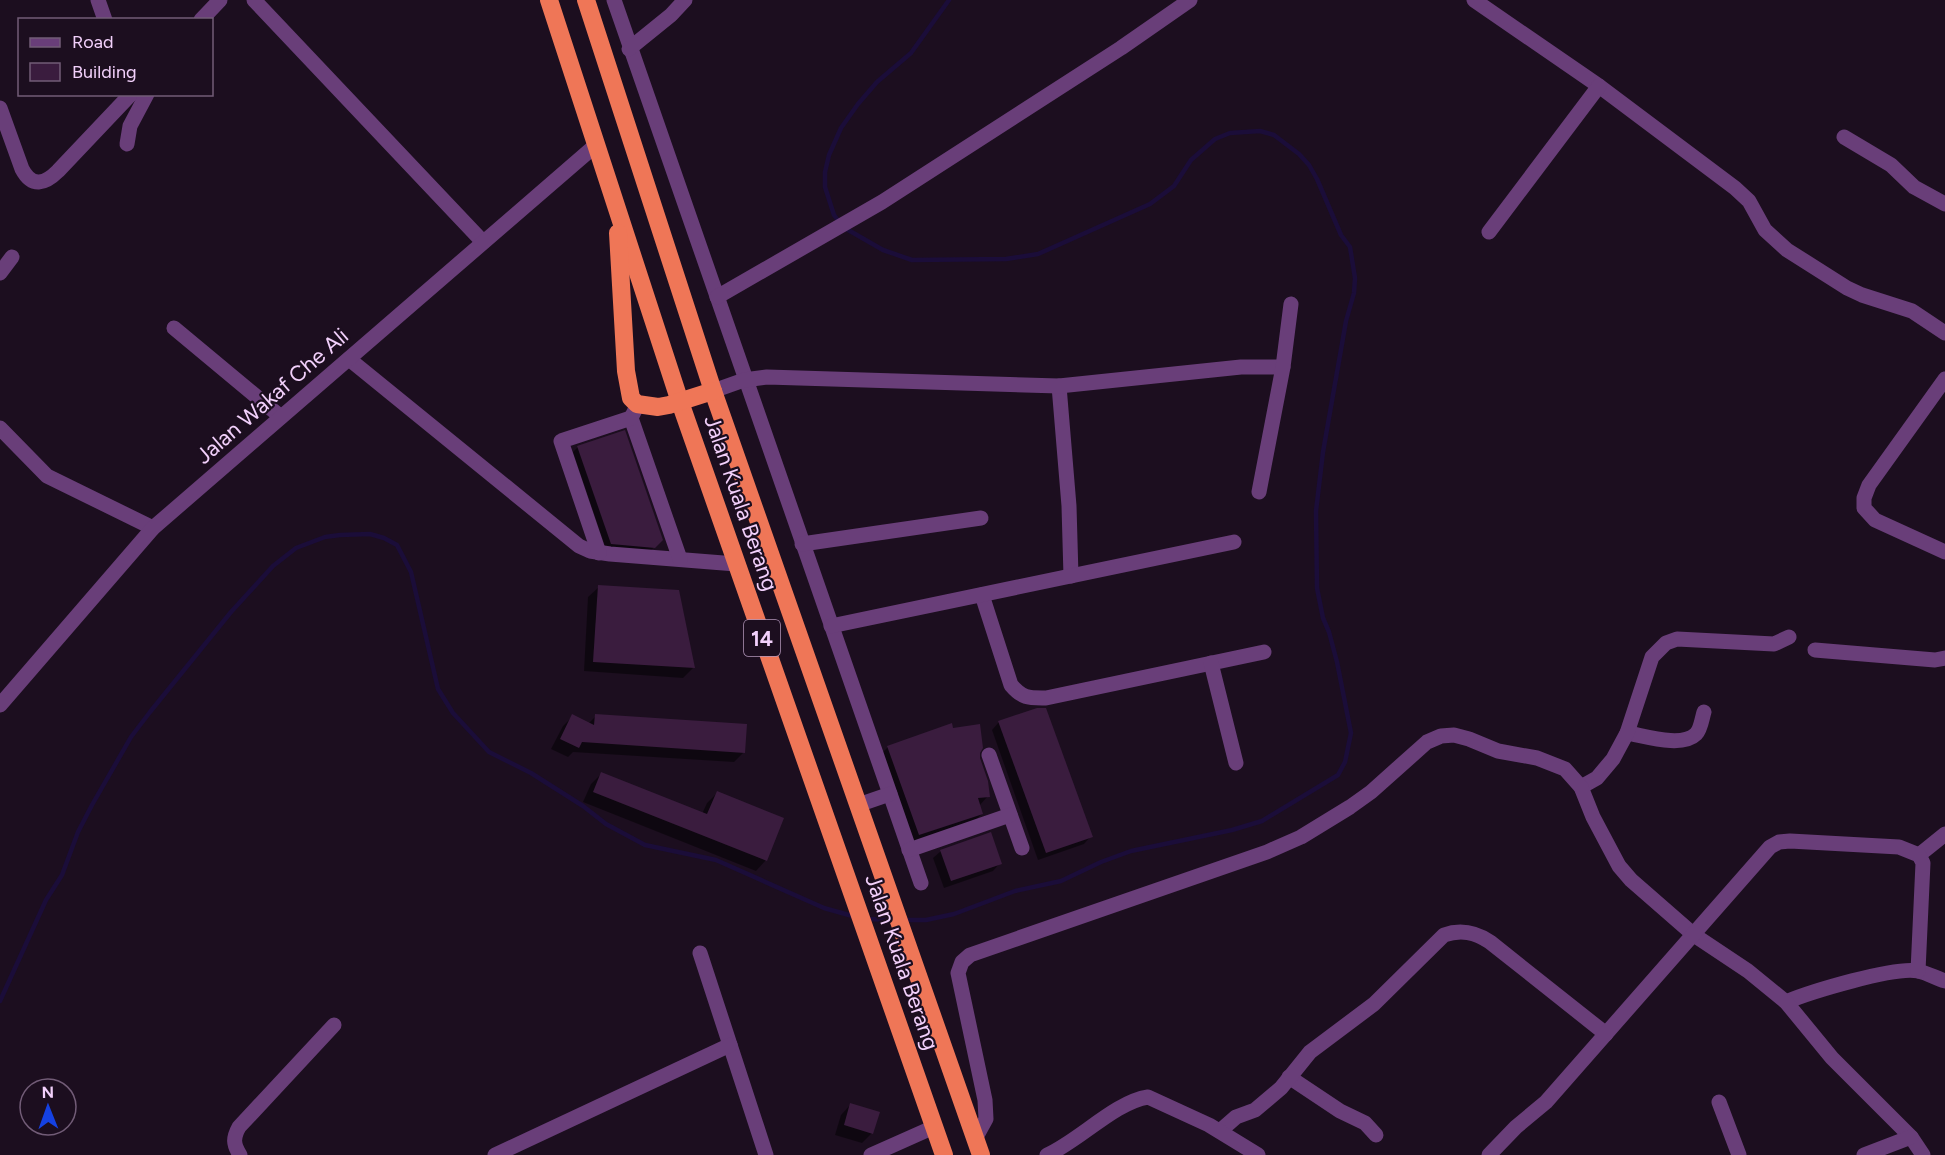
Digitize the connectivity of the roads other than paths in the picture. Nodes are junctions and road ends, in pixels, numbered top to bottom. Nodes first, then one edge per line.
1 (98, 0) edge
2 (220, 0) edge
3 (254, 0) edge
4 (549, 0) edge
5 (586, 0) edge
6 (614, 0) edge
7 (685, 0) edge
8 (1190, 0) edge
9 (1474, 0) edge
10 (104, 18) edge
11 (203, 18) edge
12 (629, 49) junction
13 (1599, 86) junction
14 (129, 96) edge
15 (146, 96) edge
16 (0, 108) edge
17 (1844, 136) dead end
18 (127, 144) dead end
19 (596, 145) junction
20 (1945, 204) edge
21 (617, 207) junction
22 (1489, 232) dead end
23 (483, 242) junction
24 (12, 257) dead end
25 (0, 273) edge
26 (717, 297) junction
27 (1291, 304) dead end
28 (174, 328) dead end
29 (1945, 333) edge
30 (349, 358) junction
31 (1283, 367) junction
32 (1945, 379) edge
33 (744, 380) junction
34 (1059, 386) junction
35 (713, 391) junction
36 (680, 402) junction
37 (634, 411) junction
38 (281, 417) junction
39 (0, 428) edge
40 (1259, 492) dead end
41 (981, 518) dead end
42 (153, 528) junction
43 (1234, 542) dead end
44 (802, 544) junction
45 (1945, 552) edge
46 (599, 553) junction
47 (680, 560) junction
48 (736, 564) junction
49 (1071, 576) junction
50 (982, 594) junction
51 (831, 626) junction
52 (1789, 637) dead end
53 (1815, 650) dead end
54 (1264, 652) dead end
55 (1945, 658) edge
56 (1211, 663) junction
57 (0, 705) edge
58 (1704, 712) dead end
59 (1627, 733) junction
60 (989, 755) dead end
61 (1236, 763) dead end
62 (1581, 787) junction
63 (890, 794) junction
64 (858, 805) junction
65 (1010, 815) junction
66 (1945, 834) edge
67 (1022, 848) dead end
68 (909, 849) junction
69 (1918, 855) junction
70 (921, 883) dead end
71 (1694, 935) junction
72 (700, 953) dead end
73 (1918, 971) junction
74 (1945, 981) edge
75 (1786, 1002) junction
76 (334, 1025) dead end
77 (1606, 1034) junction
78 (730, 1044) junction
79 (1289, 1077) junction
80 (1719, 1102) dead end
81 (934, 1127) junction
82 (1220, 1131) junction
83 (1376, 1135) dead end
84 (1911, 1137) junction
85 (978, 1147) edge
86 (240, 1155) edge
87 (495, 1155) edge
88 (766, 1155) edge
89 (871, 1155) edge
90 (944, 1155) edge
91 (1047, 1155) edge
92 (1258, 1155) edge
93 (1489, 1155) edge
94 (1739, 1155) edge
95 (1864, 1155) edge
96 (1923, 1155) edge

1 - 10 street
2 - 11 street
3 - 23 street
4 - 19 highway, Jalan Kuala Berang / 14
5 - 35 highway, Jalan Kuala Berang / 14
6 - 12 street
7 - 12 street
8 - 26 street
9 - 13 street
12 - 26 street
13 - 22 street
13 - 29 street
14 - 16 street
15 - 18 street
17 - 20 street
19 - 21 highway, Jalan Kuala Berang / 14
19 - 23 street, Jalan Wakaf Che Ali
21 - 36 highway, Jalan Kuala Berang / 14
21 - 37 highway
23 - 30 street, Jalan Wakaf Che Ali
24 - 25 street
26 - 33 street
27 - 31 street
28 - 38 street
30 - 38 street, Jalan Wakaf Che Ali
30 - 46 street
31 - 34 street
31 - 40 street
32 - 45 street
33 - 34 street
33 - 35 street
33 - 44 street
34 - 49 street
35 - 36 highway
35 - 64 highway, Jalan Kuala Berang / 14
36 - 37 highway
36 - 48 highway, Jalan Kuala Berang / 14
37 - 46 street
37 - 47 street
38 - 42 street, Jalan Wakaf Che Ali
39 - 42 street
41 - 44 street
42 - 57 street, Jalan Wakaf Che Ali
43 - 49 street
44 - 51 street
46 - 47 street
47 - 48 street
48 - 81 highway, Jalan Kuala Berang / 14
49 - 50 street
50 - 51 street
50 - 56 street
51 - 63 street
52 - 59 street
53 - 55 street
54 - 56 street
56 - 61 street
58 - 59 street
59 - 62 street
60 - 65 street
62 - 71 street
62 - 85 street
63 - 64 street
63 - 68 street
64 - 85 highway, Jalan Kuala Berang / 14
65 - 67 street
65 - 68 street
66 - 69 street
68 - 70 street
69 - 71 street
69 - 73 street
71 - 75 street
71 - 77 street
72 - 78 street
73 - 74 street
73 - 75 street
75 - 84 street
76 - 86 street
77 - 79 street
77 - 93 street
78 - 87 street
78 - 88 street
79 - 82 street
79 - 83 street
80 - 94 street
81 - 89 street
81 - 90 highway, Jalan Kuala Berang / 14
82 - 91 street
82 - 92 street
84 - 95 street
84 - 96 street

